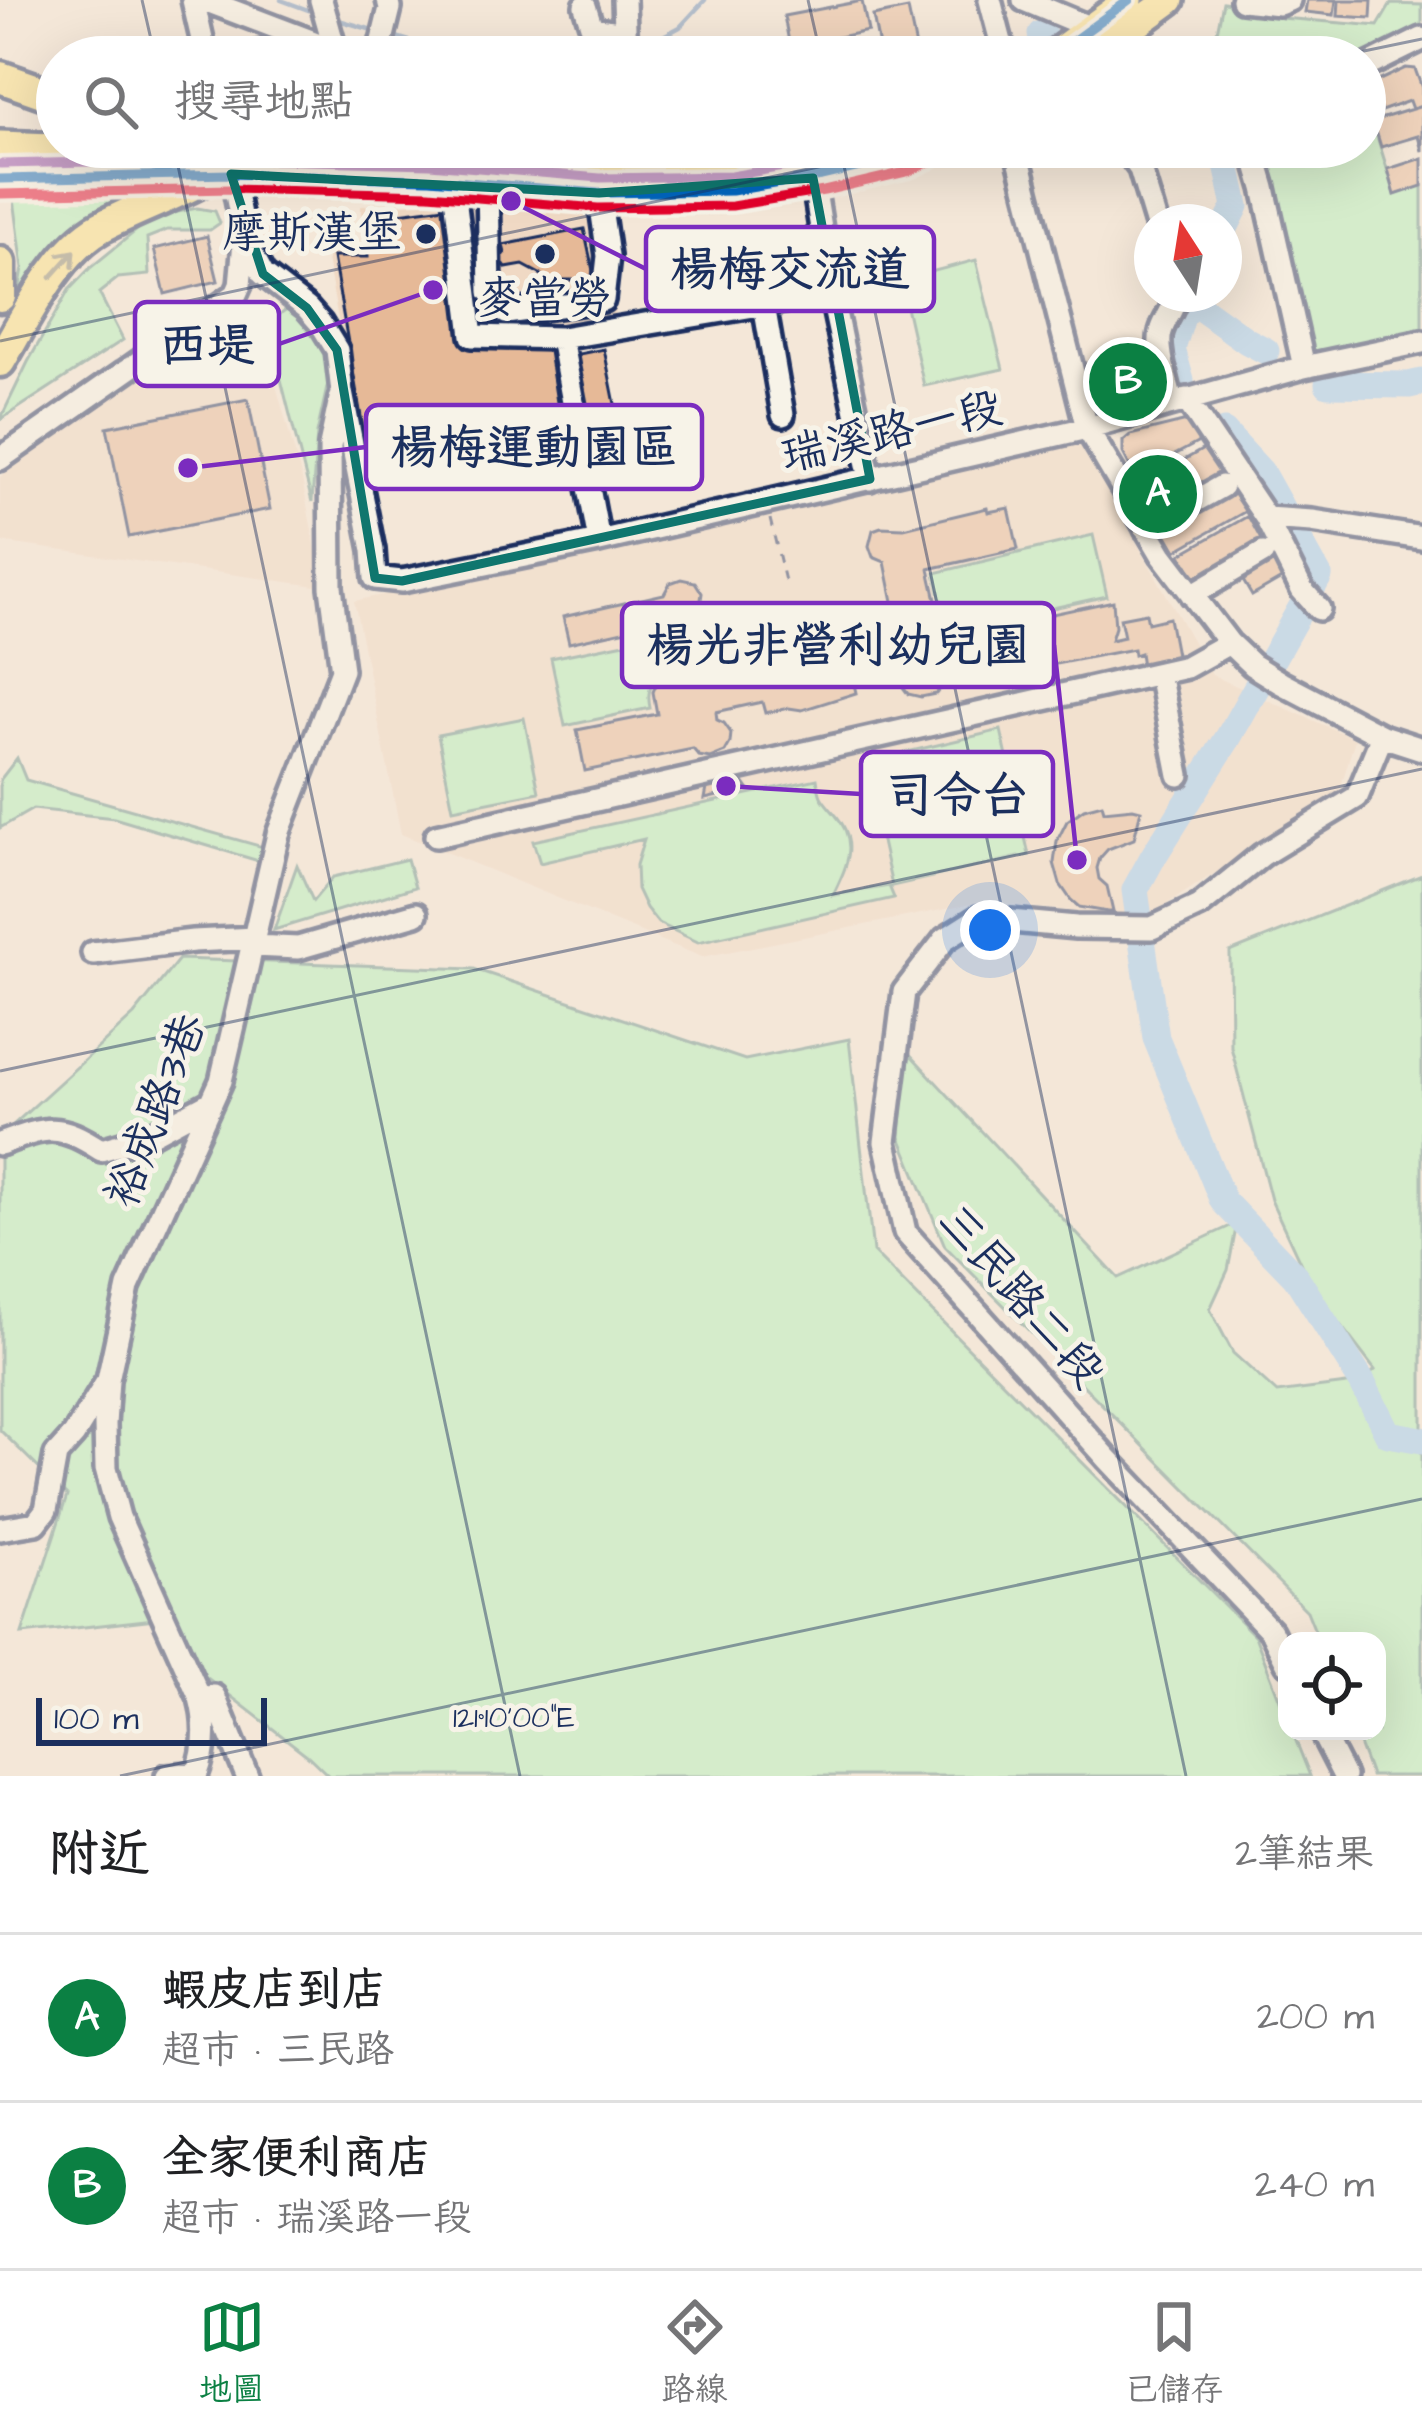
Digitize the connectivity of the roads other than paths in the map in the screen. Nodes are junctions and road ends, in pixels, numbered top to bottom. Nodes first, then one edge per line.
1 (193, 0) edge
2 (204, 0) edge
3 (388, 0) edge
4 (624, 0) edge
5 (990, 0) edge
6 (1024, 0) edge
7 (1129, 0) edge
8 (1170, 0) edge
9 (1242, 0) edge
10 (1288, 0) edge
11 (322, 2) edge
12 (582, 15) dead end
13 (201, 36) edge
14 (317, 36) edge
15 (332, 36) edge
16 (382, 36) edge
17 (614, 36) edge
18 (625, 36) edge
19 (999, 36) edge
20 (1065, 36) edge
21 (1088, 36) edge
22 (1097, 36) edge
23 (1422, 39) edge
24 (1386, 57) edge
25 (0, 76) edge
26 (36, 89) edge
27 (0, 145) edge
28 (36, 147) edge
29 (105, 168) edge
30 (207, 168) edge
31 (224, 168) edge
32 (336, 168) edge
33 (801, 168) edge
34 (810, 168) edge
35 (1021, 168) edge
36 (1139, 168) edge
37 (1258, 168) edge
38 (0, 179) edge
39 (453, 180) junction
40 (488, 182) junction
41 (599, 194) junction
42 (1151, 204) edge
43 (245, 240) junction
44 (0, 262) edge
45 (831, 293) junction
46 (0, 296) edge
47 (764, 305) junction
48 (1171, 312) edge
49 (561, 338) junction
50 (1422, 342) edge
51 (0, 362) edge
52 (1304, 368) junction
53 (342, 392) junction
54 (1179, 401) junction
55 (783, 415) dead end
56 (1088, 428) junction
57 (0, 460) edge
58 (870, 478) junction
59 (1222, 486) dead end
60 (1266, 518) junction
61 (1146, 529) junction
62 (1422, 538) edge
63 (599, 541) junction
64 (1263, 553) dead end
65 (375, 578) joint
66 (1192, 595) junction
67 (1319, 610) dead end
68 (1228, 643) junction
69 (1160, 673) junction
70 (1382, 736) junction
71 (1422, 749) edge
72 (1179, 775) dead end
73 (436, 836) dead end
74 (416, 914) dead end
75 (254, 945) junction
76 (93, 953) dead end
77 (157, 959) dead end
78 (212, 1102) junction
79 (0, 1144) edge
80 (108, 1380) junction
81 (0, 1529) edge
82 (1278, 1645) edge
83 (200, 1698) junction
84 (1326, 1740) edge
85 (197, 1774) edge
86 (167, 1776) edge
87 (247, 1776) edge
88 (1344, 1776) edge

1 - 13 street
2 - 14 street
3 - 16 street
4 - 18 street
5 - 19 street
6 - 20 street
7 - 21 main road
8 - 22 main road
9 - 10 street
11 - 15 street
12 - 17 street
23 - 24 street
25 - 26 highway
27 - 28 main road
29 - 38 main road
51 -> 30 highway
31 - 43 street, 裕成路3巷
32 - 39 main road
33 - 41 main road
34 - 45 street
35 - 56 street
36 - 42 street
37 - 52 street
39 - 40 main road
39 - 49 street
40 - 41 main road
40 - 41 street
43 - 53 street, 裕成路3巷
43 - 57 street
44 - 46 highway
45 - 47 street
45 - 58 street
47 - 49 street
47 - 55 street
48 - 54 street
49 - 63 street
50 - 52 street, 瑞溪路一段
52 - 54 street, 瑞溪路一段
53 - 65 street, 裕成路3巷
53 - 75 street, 裕成路3巷
54 - 56 street, 瑞溪路一段
54 - 60 street
56 - 58 street, 瑞溪路一段
56 - 61 street
58 - 63 street, 瑞溪路一段
59 - 61 street
60 - 62 street
60 - 67 street
61 - 66 street
63 - 65 street, 瑞溪路一段
64 - 66 street
66 - 68 street
68 - 69 street
68 - 70 street
69 - 72 street
69 - 73 street
70 - 71 street
70 - 82 street, 三民路二段
74 - 75 street
75 - 76 street
75 - 77 street
75 - 78 street, 裕成路3巷
78 - 79 street
78 - 80 street, 裕成路3巷
80 - 81 street
80 - 83 street, 裕成路3巷
83 - 85 street, 裕成路3巷
83 - 87 street
84 - 88 street
85 - 86 street

